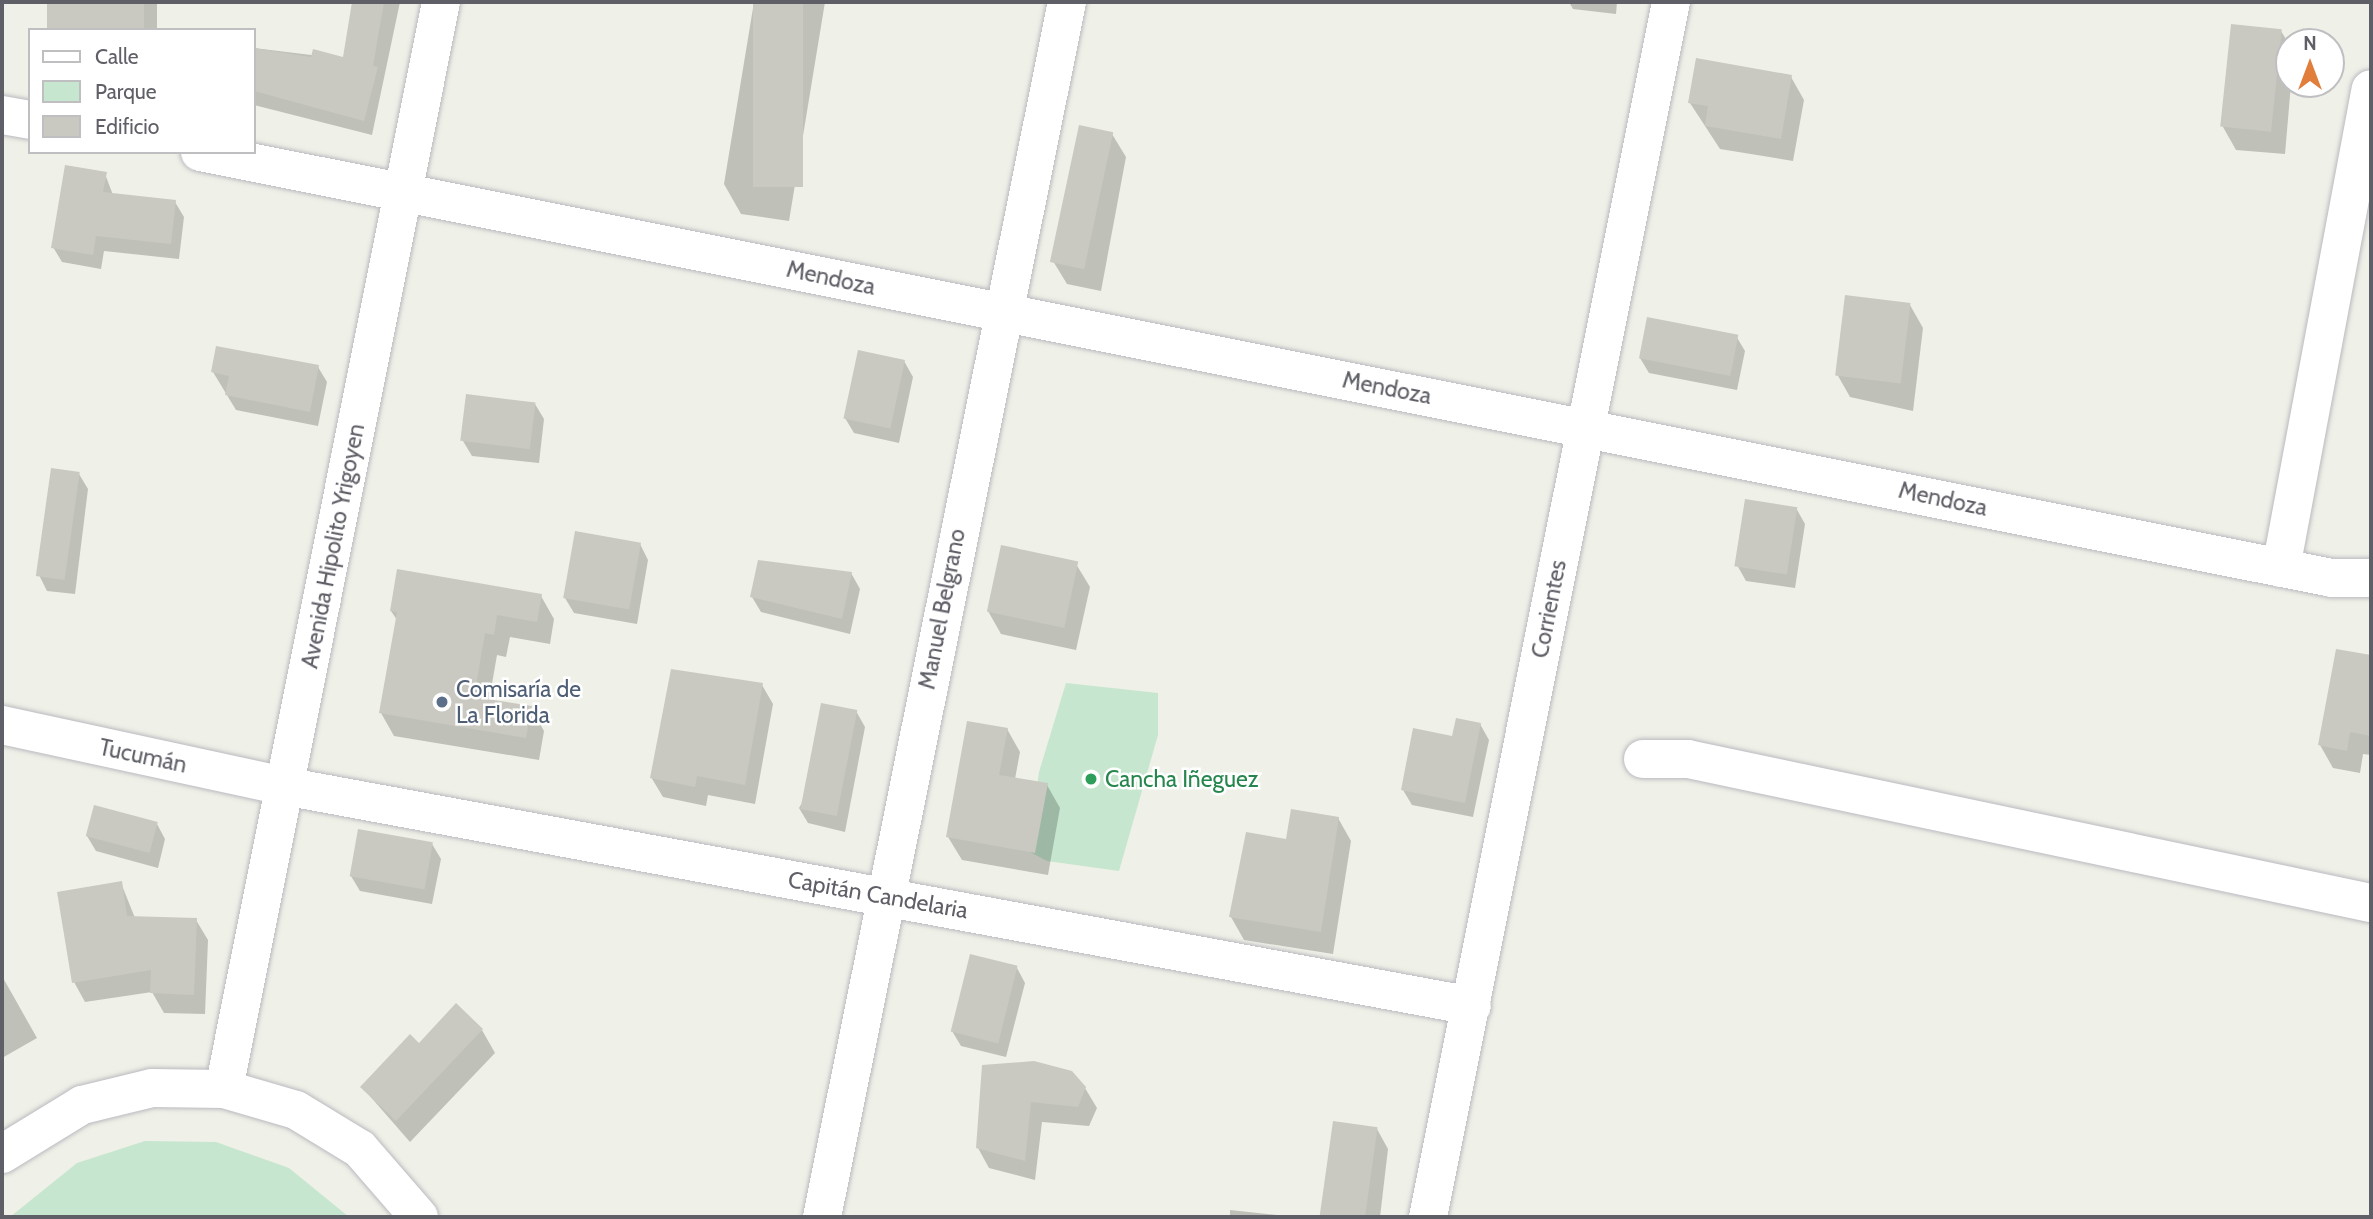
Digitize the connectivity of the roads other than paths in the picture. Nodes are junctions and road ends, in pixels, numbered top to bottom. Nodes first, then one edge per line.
1 (441, 2) edge
2 (1067, 2) edge
3 (1671, 2) edge
4 (2371, 89) edge
5 (2, 115) edge
6 (28, 120) edge
7 (210, 154) edge
8 (403, 191) junction
9 (1002, 313) junction
10 (1585, 426) junction
11 (2281, 568) junction
12 (2371, 578) edge
13 (2, 726) edge
14 (1643, 758) dead end
15 (284, 786) junction
16 (884, 895) junction
17 (2371, 903) edge
18 (1472, 1006) junction
19 (224, 1089) junction
20 (2, 1154) edge
21 (419, 1217) edge
22 (822, 1217) edge
23 (1428, 1217) edge

1 - 8 street, Avenida Hipolito Yrigoyen
2 - 9 street, Manuel Belgrano
3 - 10 street, Corrientes
4 - 11 street
5 - 6 street
7 - 8 street, Mendoza
8 - 9 street, Mendoza
8 - 15 street, Avenida Hipolito Yrigoyen
9 - 10 street, Mendoza
9 - 16 street, Manuel Belgrano
10 - 11 street, Mendoza
10 - 18 street, Corrientes
11 - 12 street, Mendoza
13 - 15 street, Tucumán
14 - 17 street
15 - 16 street, Capitán Candelaria
15 - 19 street, Avenida Hipolito Yrigoyen
16 - 18 street, Capitán Candelaria
16 - 22 street, Manuel Belgrano
18 - 23 street, Corrientes
19 - 20 street
19 - 21 street

